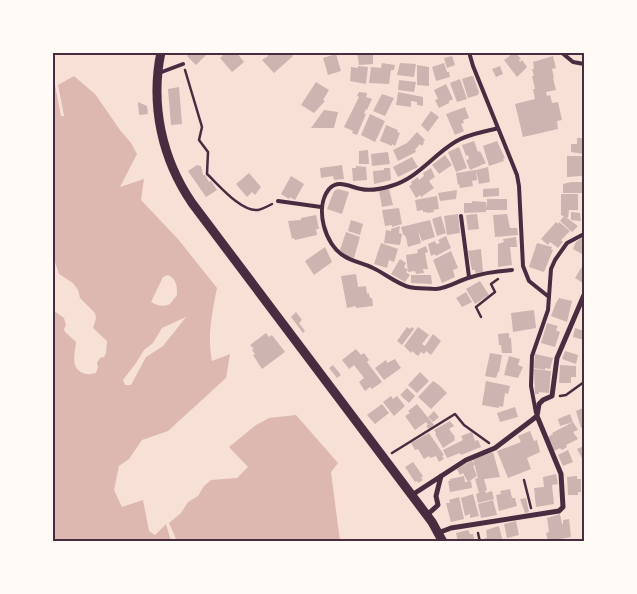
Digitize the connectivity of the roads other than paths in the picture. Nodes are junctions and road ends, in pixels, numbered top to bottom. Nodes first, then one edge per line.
1 (161, 52) edge
2 (469, 52) edge
3 (560, 52) edge
4 (183, 64) road end
5 (584, 64) edge
6 (158, 74) junction
7 (498, 128) junction
8 (278, 201) road end
9 (322, 206) junction
10 (461, 216) dead end
11 (584, 234) edge
12 (512, 270) road end
13 (469, 277) junction
14 (584, 295) edge
15 (549, 297) junction
16 (536, 416) junction
17 (441, 476) junction
18 (412, 495) junction
19 (427, 515) junction
20 (440, 537) edge

1 - 6 street
2 - 7 lane
3 - 5 lane
4 - 6 lane
6 - 18 street
7 - 9 lane
7 - 15 lane
8 - 9 lane
9 - 13 lane
10 - 13 lane
11 - 15 lane
12 - 13 lane
14 - 16 street
15 - 16 lane
16 - 17 street
16 - 20 street
17 - 18 street
17 - 19 street
18 - 19 street
19 - 20 street

